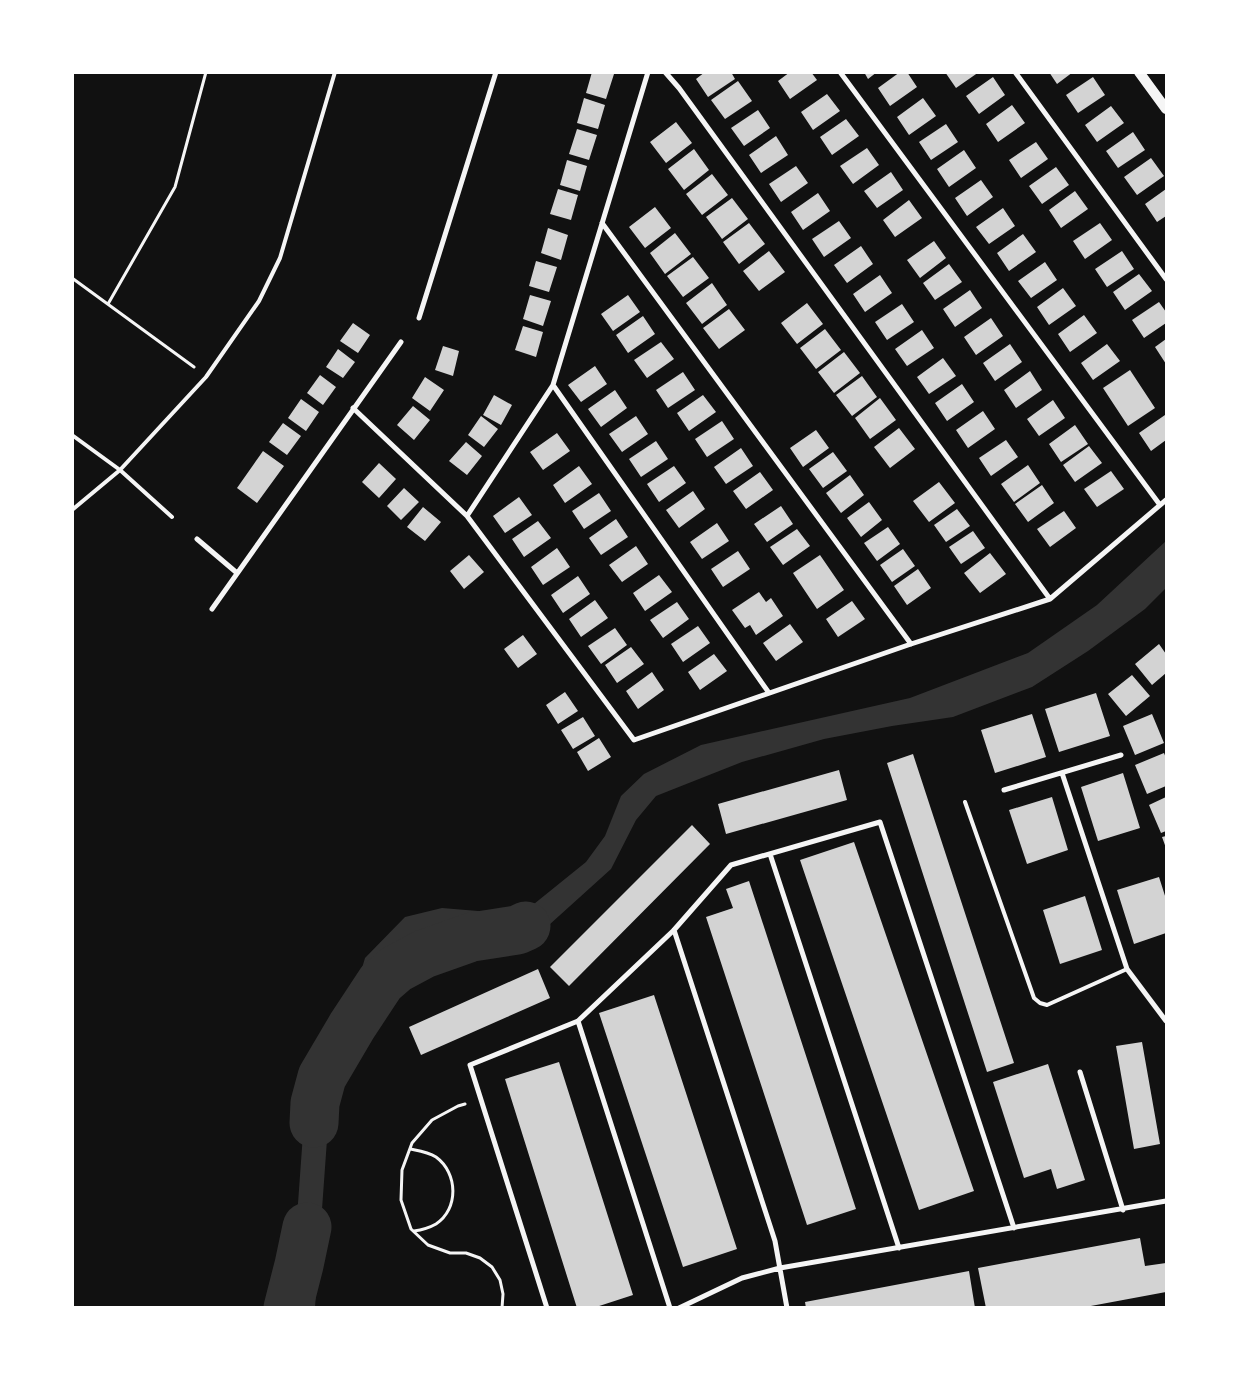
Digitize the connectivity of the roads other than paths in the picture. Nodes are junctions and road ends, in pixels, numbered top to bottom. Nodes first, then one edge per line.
1 (335, 72) edge
2 (496, 72) edge
3 (648, 72) edge
4 (665, 72) edge
5 (840, 72) edge
6 (1015, 72) edge
7 (1139, 72) edge
8 (1166, 109) edge
9 (602, 223) junction
10 (1166, 279) edge
11 (419, 318) dead end
12 (401, 342) dead end
13 (553, 385) junction
14 (353, 408) junction
15 (72, 435) edge
16 (120, 470) junction
17 (1166, 500) edge
18 (1160, 506) junction
19 (72, 510) edge
20 (467, 516) junction
21 (172, 517) dead end
22 (197, 539) dead end
23 (237, 573) junction
24 (1050, 599) junction
25 (212, 609) dead end
26 (911, 644) junction
27 (769, 693) junction
28 (1120, 756) dead end
29 (1062, 773) junction
30 (1004, 790) dead end
31 (965, 802) dead end
32 (770, 854) junction
33 (674, 930) junction
34 (1127, 969) junction
35 (578, 1021) junction
36 (1166, 1021) edge
37 (1080, 1072) dead end
38 (1166, 1202) edge
39 (1123, 1210) junction
40 (1014, 1228) junction
41 (899, 1248) junction
42 (780, 1268) junction
43 (548, 1308) edge
44 (670, 1308) edge
45 (679, 1308) edge
46 (787, 1308) edge

1 - 16 lane
2 - 11 street
3 - 9 street
4 - 24 street
5 - 18 street
6 - 10 street
7 - 8 main road
9 - 13 street
9 - 26 street
12 - 14 street
13 - 20 street
13 - 27 street
14 - 20 street
14 - 23 street
15 - 16 lane
16 - 19 lane
16 - 21 lane
17 - 18 street
18 - 24 street
20 - 27 street
22 - 23 street
23 - 25 street
24 - 26 street
26 - 27 street
28 - 29 street
29 - 30 street
29 - 34 street
31 - 34 lane
32 - 33 street
32 - 40 street
32 - 41 street
33 - 35 street
33 - 42 street
34 - 36 street
35 - 43 street
35 - 44 street
37 - 39 street
38 - 39 street
39 - 40 street
40 - 41 street
41 - 42 street
42 - 45 street
42 - 46 street

